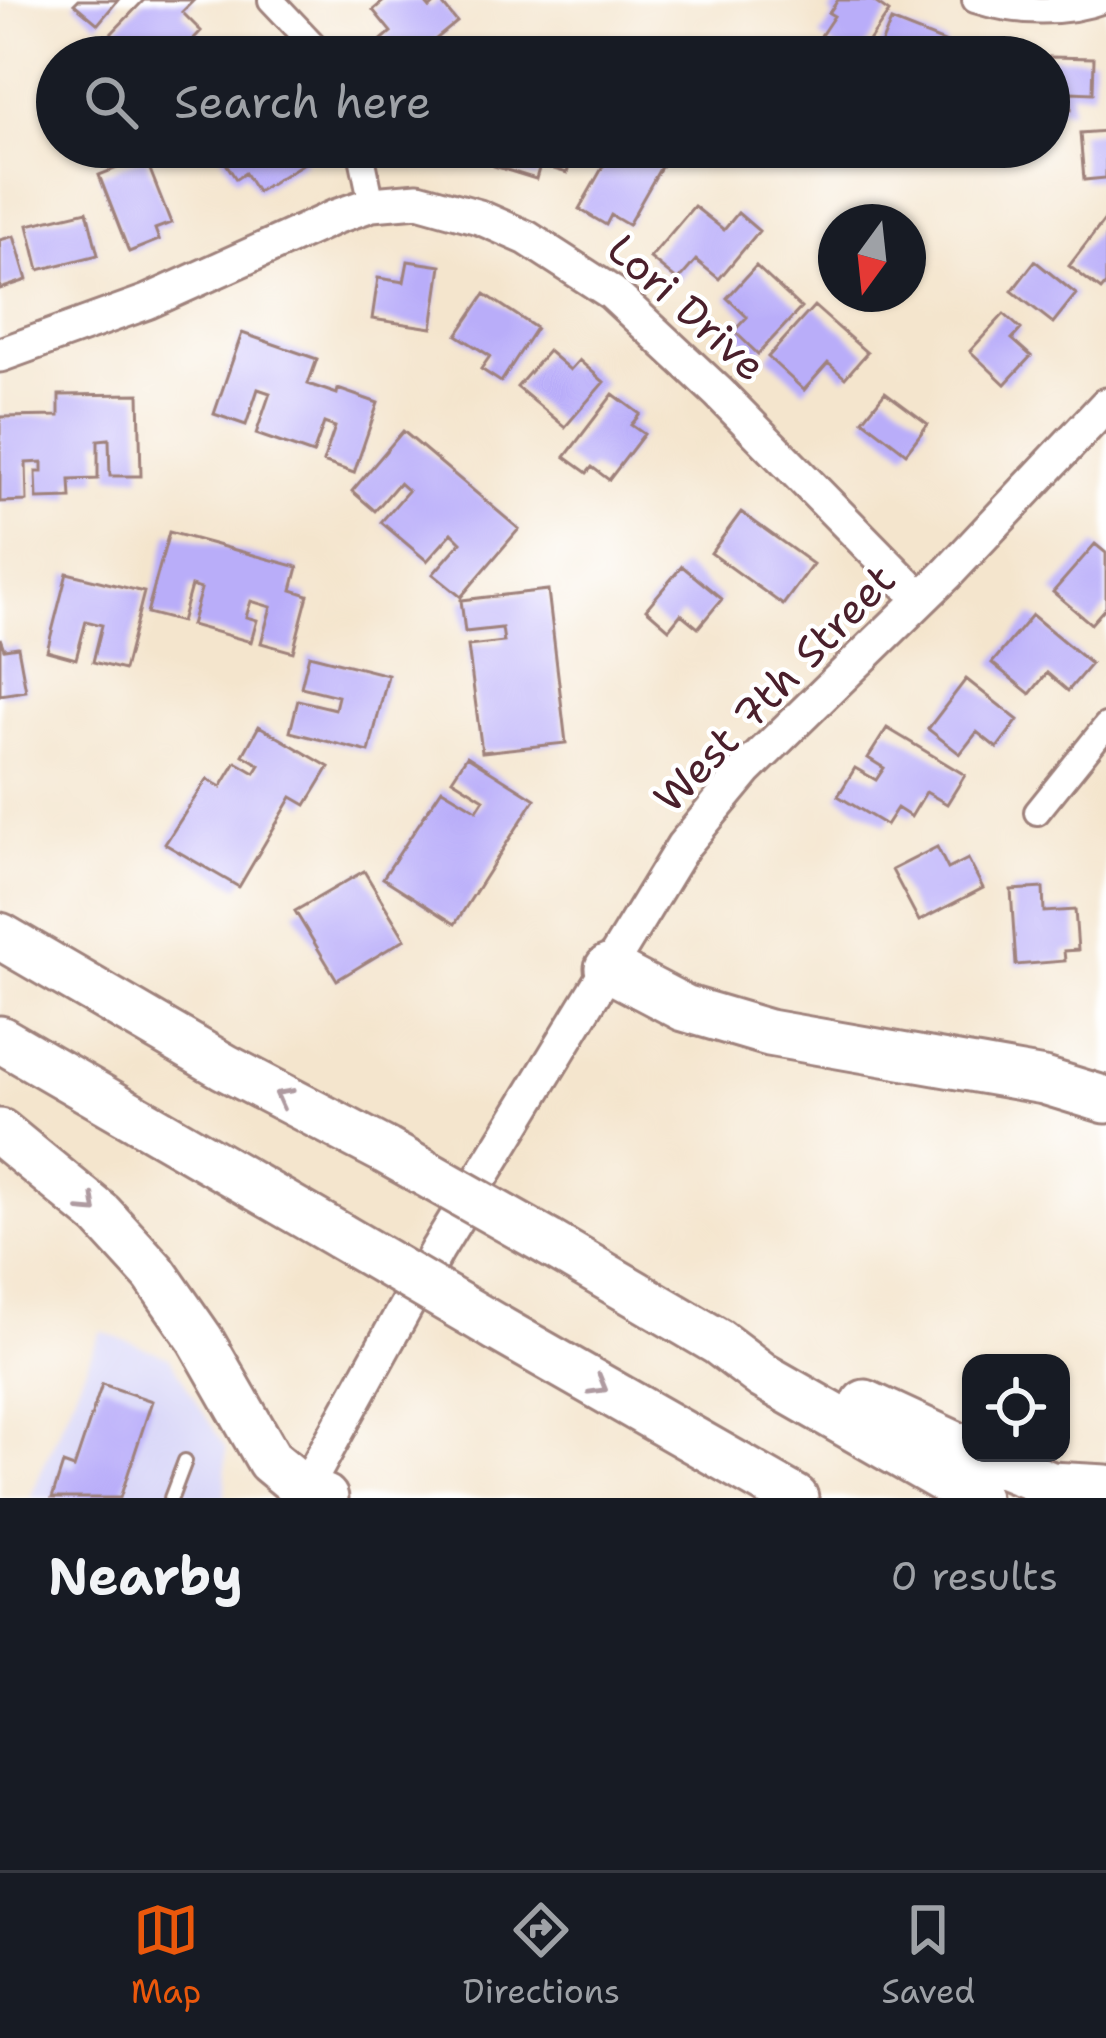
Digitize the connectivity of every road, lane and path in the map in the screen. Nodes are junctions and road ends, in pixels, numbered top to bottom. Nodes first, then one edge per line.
1 (271, 0) edge
2 (975, 0) edge
3 (1104, 0) edge
4 (305, 36) edge
5 (364, 168) edge
6 (372, 204) junction
7 (0, 355) edge
8 (1106, 405) edge
9 (921, 599) junction
10 (1106, 726) edge
11 (1037, 812) dead end
12 (0, 937) edge
13 (608, 968) junction
14 (0, 1039) edge
15 (1106, 1100) edge
16 (0, 1132) edge
17 (718, 1342) junction
18 (962, 1448) edge
19 (185, 1460) dead end
20 (995, 1462) edge
21 (1106, 1488) edge
22 (310, 1495) edge
23 (171, 1498) edge
24 (795, 1498) edge
25 (976, 1498) edge

1 - 4 street
2 - 3 street
5 - 6 street
6 - 7 street, Lori Drive
6 - 9 street, Lori Drive
8 - 9 street, West 7th Street
9 - 13 street, West 7th Street
10 - 11 street
17 -> 12 highway, bridge
13 - 15 highway
13 - 22 street, West 7th Street
14 -> 24 highway, bridge
16 -> 22 highway
17 - 18 highway
17 - 25 highway
19 - 23 lane
20 - 21 highway

